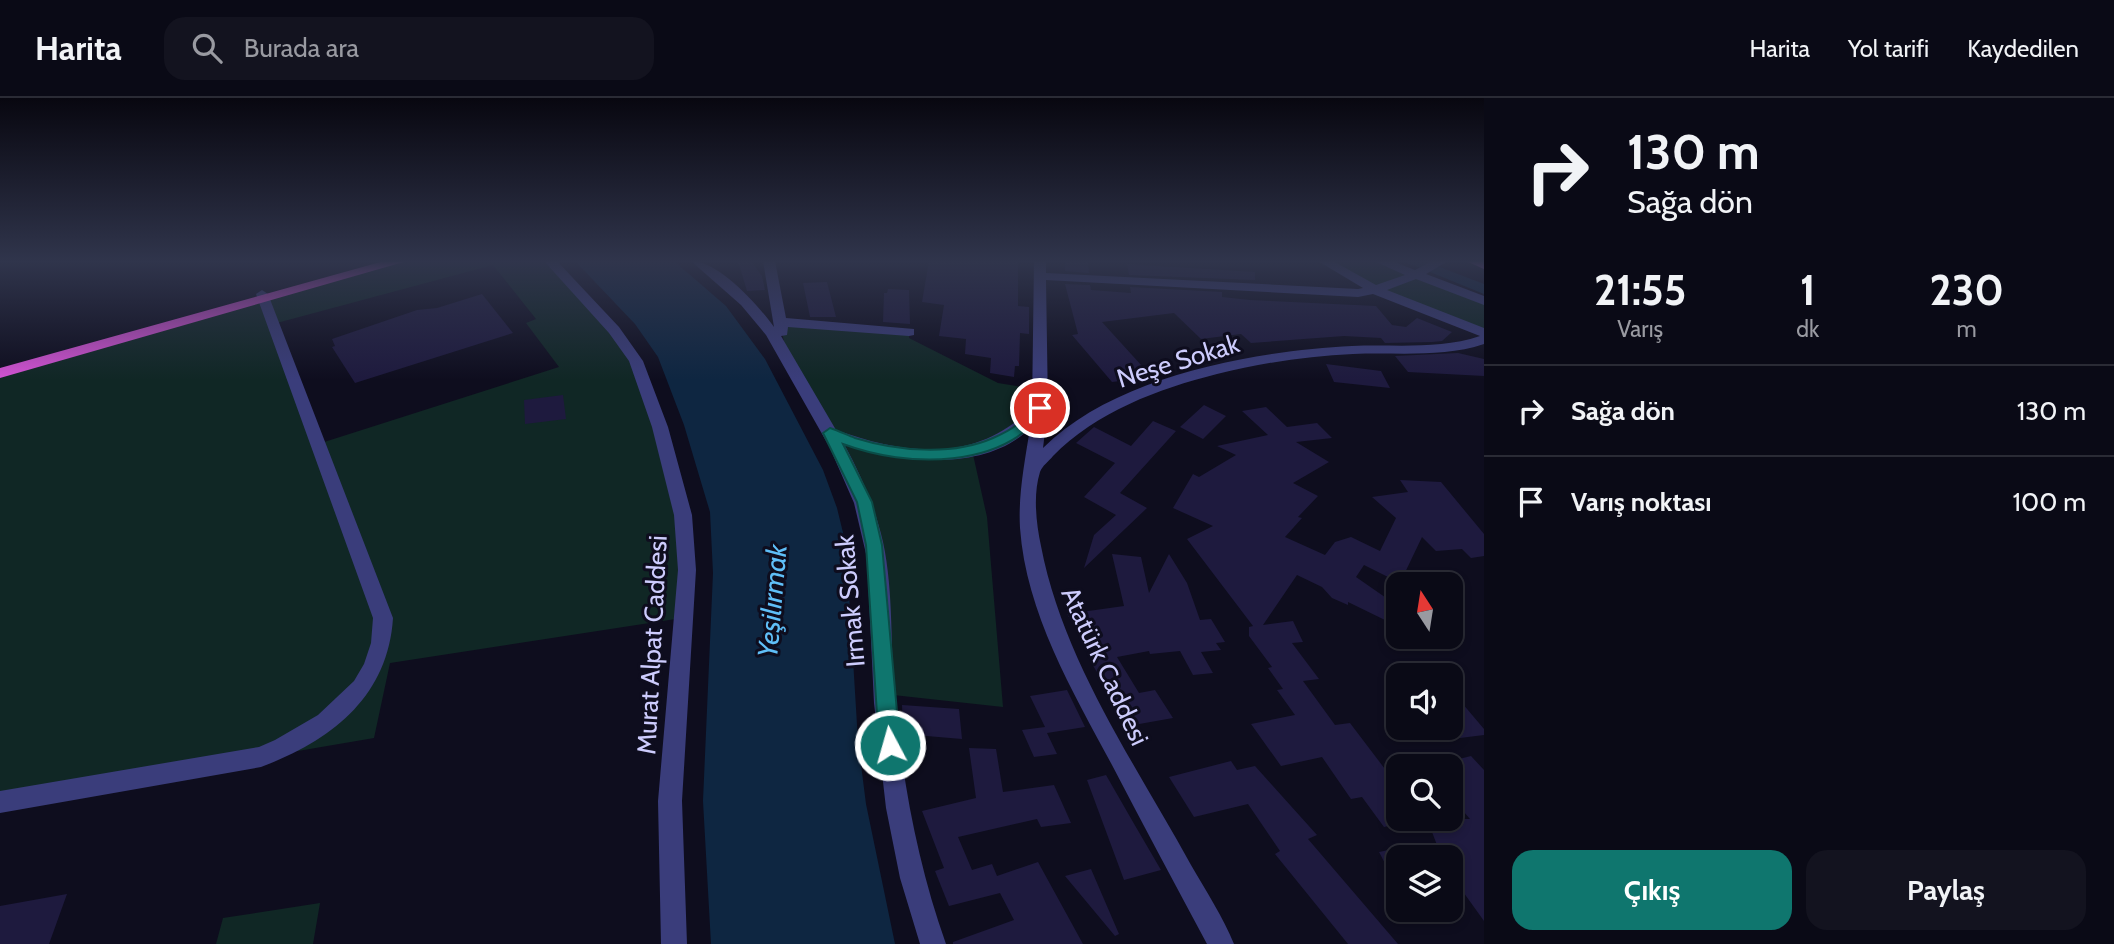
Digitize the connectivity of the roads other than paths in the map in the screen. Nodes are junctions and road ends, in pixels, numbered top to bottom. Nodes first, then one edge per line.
1 (250, 300) edge
2 (251, 300) edge
3 (264, 300) edge
4 (586, 300) edge
5 (745, 300) edge
6 (776, 300) edge
7 (1040, 300) edge
8 (1403, 300) edge
9 (780, 322) junction
10 (909, 332) dead end
11 (1484, 333) edge
12 (1484, 339) edge
13 (786, 356) junction
14 (0, 366) edge
15 (0, 373) edge
16 (1040, 408) junction
17 (830, 433) junction
18 (1032, 468) junction
19 (0, 802) edge
20 (674, 944) edge
21 (933, 944) edge
22 (1221, 944) edge

1 - 14 highway
2 - 15 highway
3 - 19 street
4 - 20 street, Murat Alpat Caddesi
5 - 13 street, Irmak Sokak
6 - 9 street
7 - 16 street, Atatürk Caddesi
8 - 11 street
9 - 10 street
9 - 13 street
12 - 18 street, Neşe Sokak
13 - 17 street, Irmak Sokak
16 - 17 street
16 - 18 street, Atatürk Caddesi
17 - 21 street, Irmak Sokak
18 - 22 street, Atatürk Caddesi

